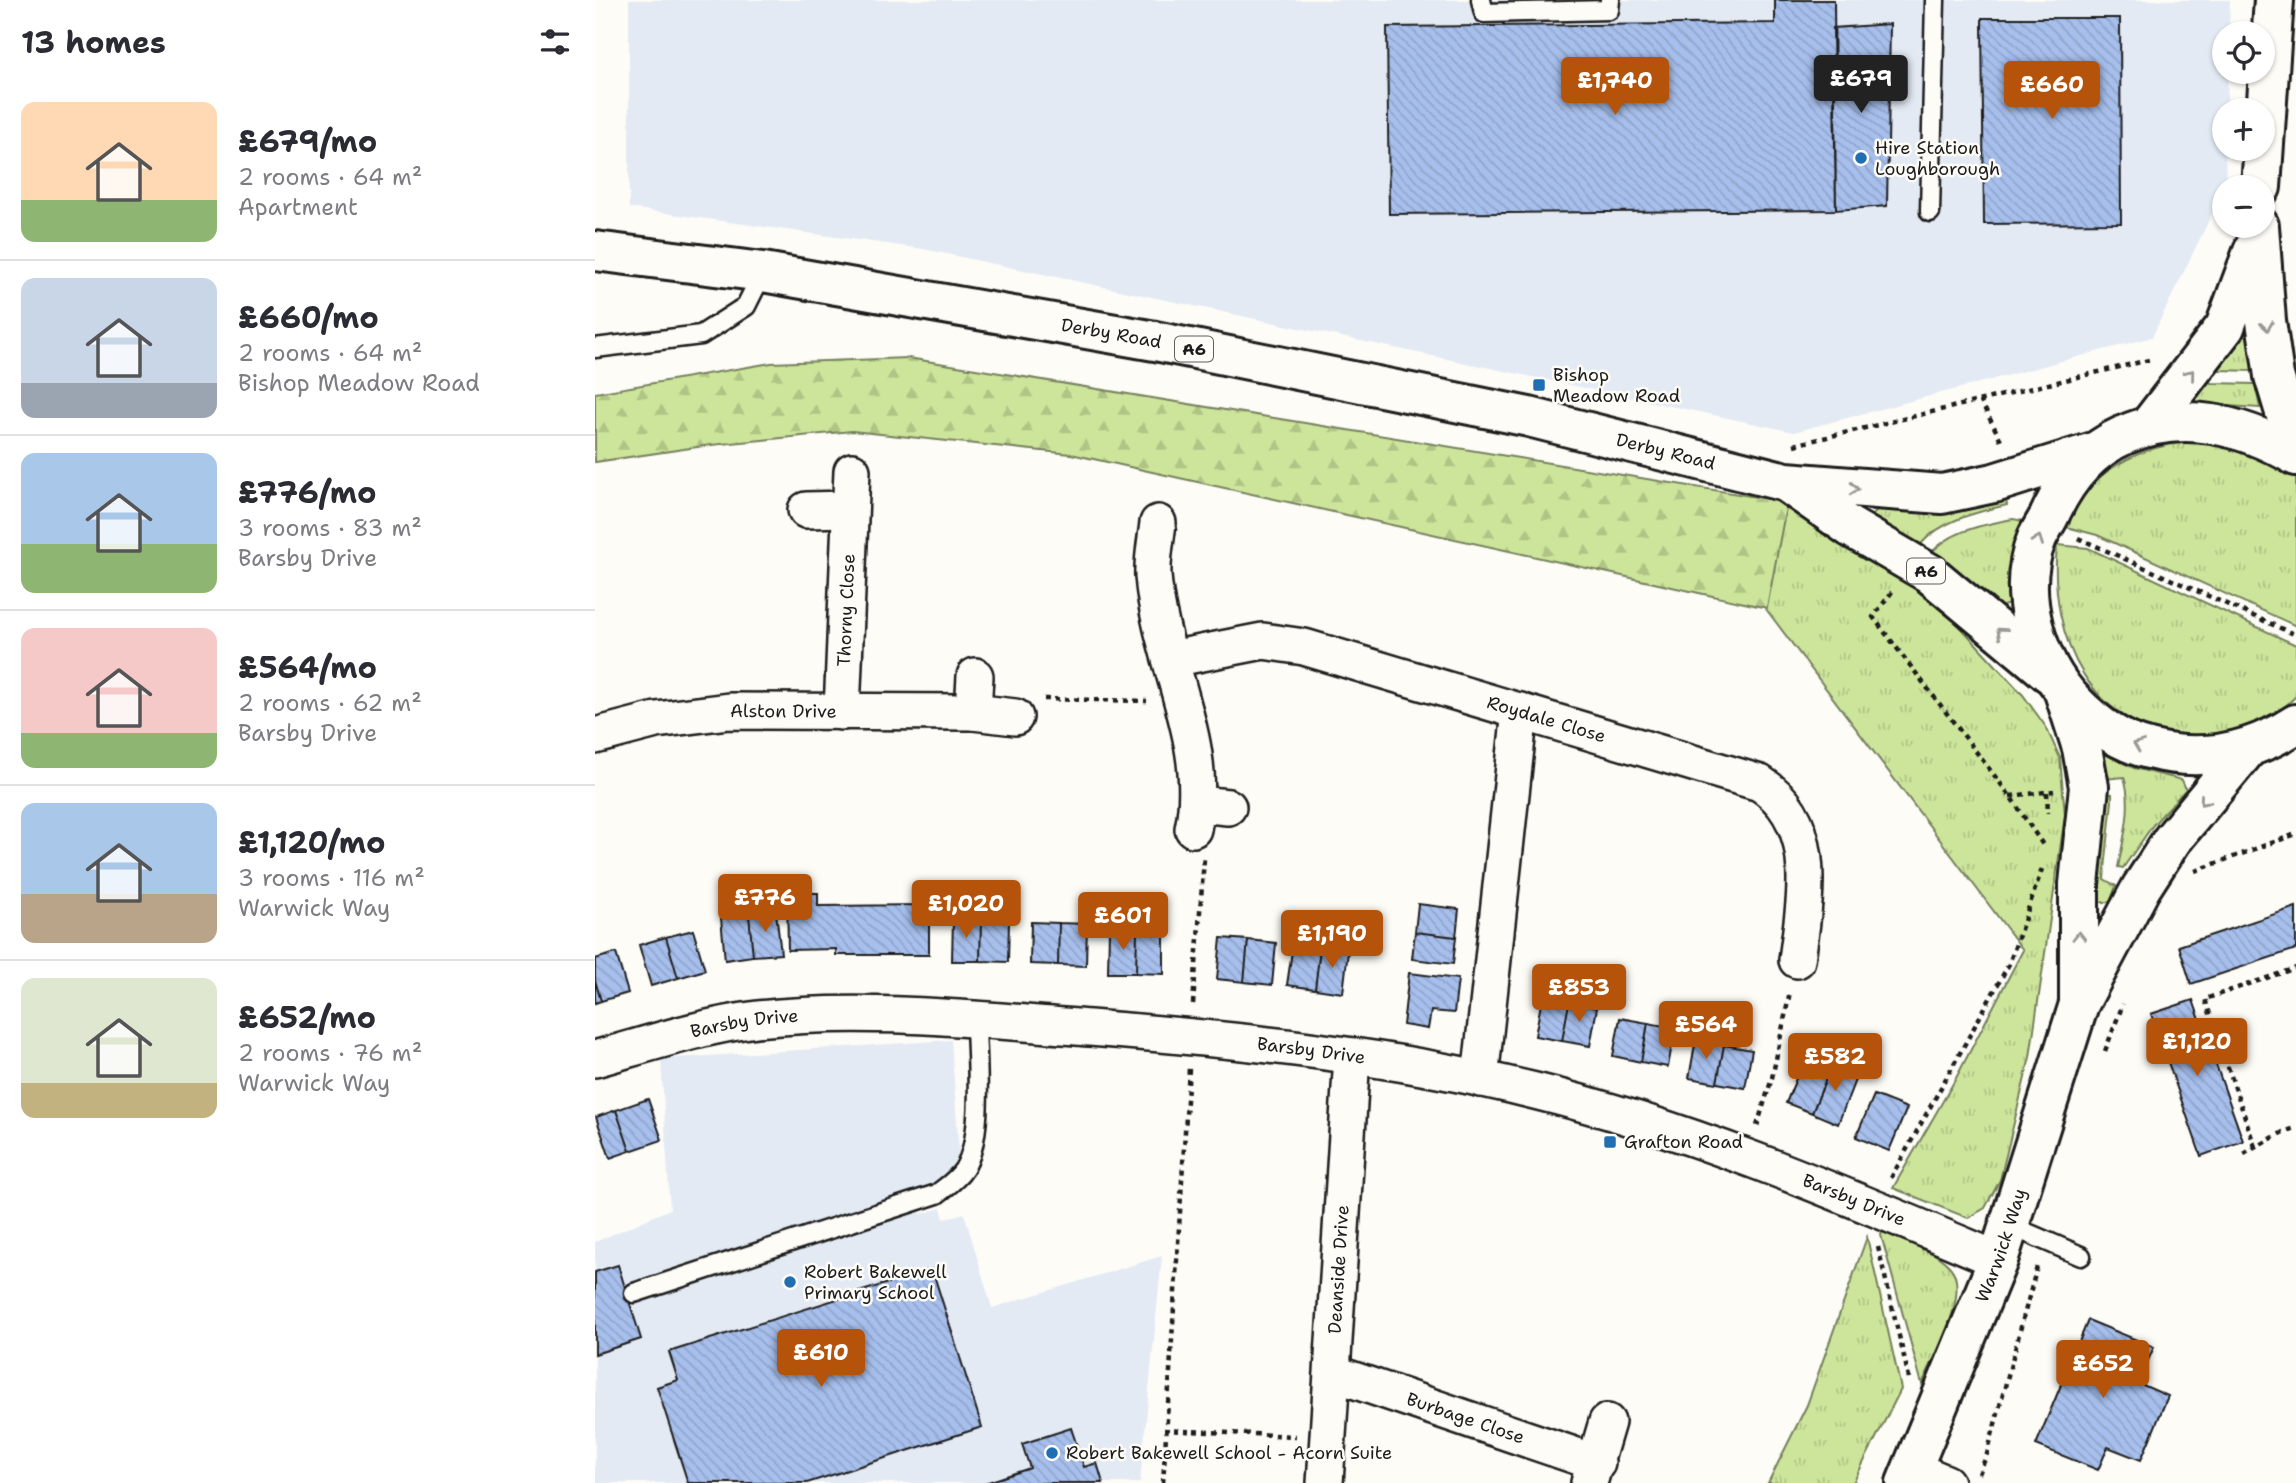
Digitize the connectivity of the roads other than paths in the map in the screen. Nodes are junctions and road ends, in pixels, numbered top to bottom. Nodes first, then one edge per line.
1 (1481, 0) edge
2 (1610, 0) edge
3 (1935, 0) edge
4 (2274, 0) edge
5 (2262, 175) edge
6 (1930, 212) dead end
7 (2256, 238) edge
8 (2260, 238) edge
9 (595, 251) edge
10 (763, 272) junction
11 (595, 348) edge
12 (2148, 427) junction
13 (2296, 449) edge
14 (2097, 451) junction
15 (2296, 456) edge
16 (1785, 466) junction
17 (852, 471) dead end
18 (848, 509) junction
19 (806, 510) dead end
20 (1158, 523) dead end
21 (1171, 659) junction
22 (975, 676) dead end
23 (2059, 684) junction
24 (1520, 710) junction
25 (842, 712) junction
26 (973, 712) junction
27 (1015, 716) road end
28 (2296, 724) edge
29 (595, 736) edge
30 (2248, 748) junction
31 (1206, 813) road end
32 (1808, 943) road end
33 (2079, 1004) junction
34 (976, 1019) junction
35 (1352, 1056) junction
36 (595, 1059) edge
37 (1480, 1079) junction
38 (2003, 1242) junction
39 (2081, 1256) dead end
40 (633, 1293) dead end
41 (1333, 1373) junction
42 (1607, 1422) dead end
43 (1593, 1473) edge
44 (1921, 1478) edge
45 (1325, 1483) edge

1 - 2 lane
3 - 6 lane
4 - 5 main road
12 -> 7 main road
8 -> 13 main road
9 - 10 main road, Derby Road / A6
10 - 11 lane
10 - 16 main road, Derby Road / A6
12 - 14 main road, A6
12 - 15 main road, A6
16 -> 14 main road, Derby Road / A6
23 -> 14 main road, A6
23 -> 16 main road, Derby Road / A6
17 - 18 street, Thorny Close
18 - 19 street
18 - 25 street, Thorny Close
20 - 21 street
21 - 24 street, Roydale Close
21 - 31 street
22 - 26 street
30 -> 23 main road, A6
33 -> 23 main road, Warwick Way
24 - 32 street, Roydale Close
24 - 37 street
25 - 26 street, Alston Drive
25 - 29 street, Alston Drive
26 - 27 street, Alston Drive
28 - 30 main road, A6
30 -> 33 main road, Warwick Way
33 - 38 main road, Warwick Way
34 - 35 street, Barsby Drive
34 - 36 street, Barsby Drive
34 - 40 lane
35 - 37 street, Barsby Drive
35 - 41 street, Deanside Drive
37 - 38 street, Barsby Drive
38 - 39 lane
38 - 44 main road, Warwick Way
41 - 43 street, Burbage Close
41 - 45 street, Deanside Drive
42 - 43 street, Burbage Close

